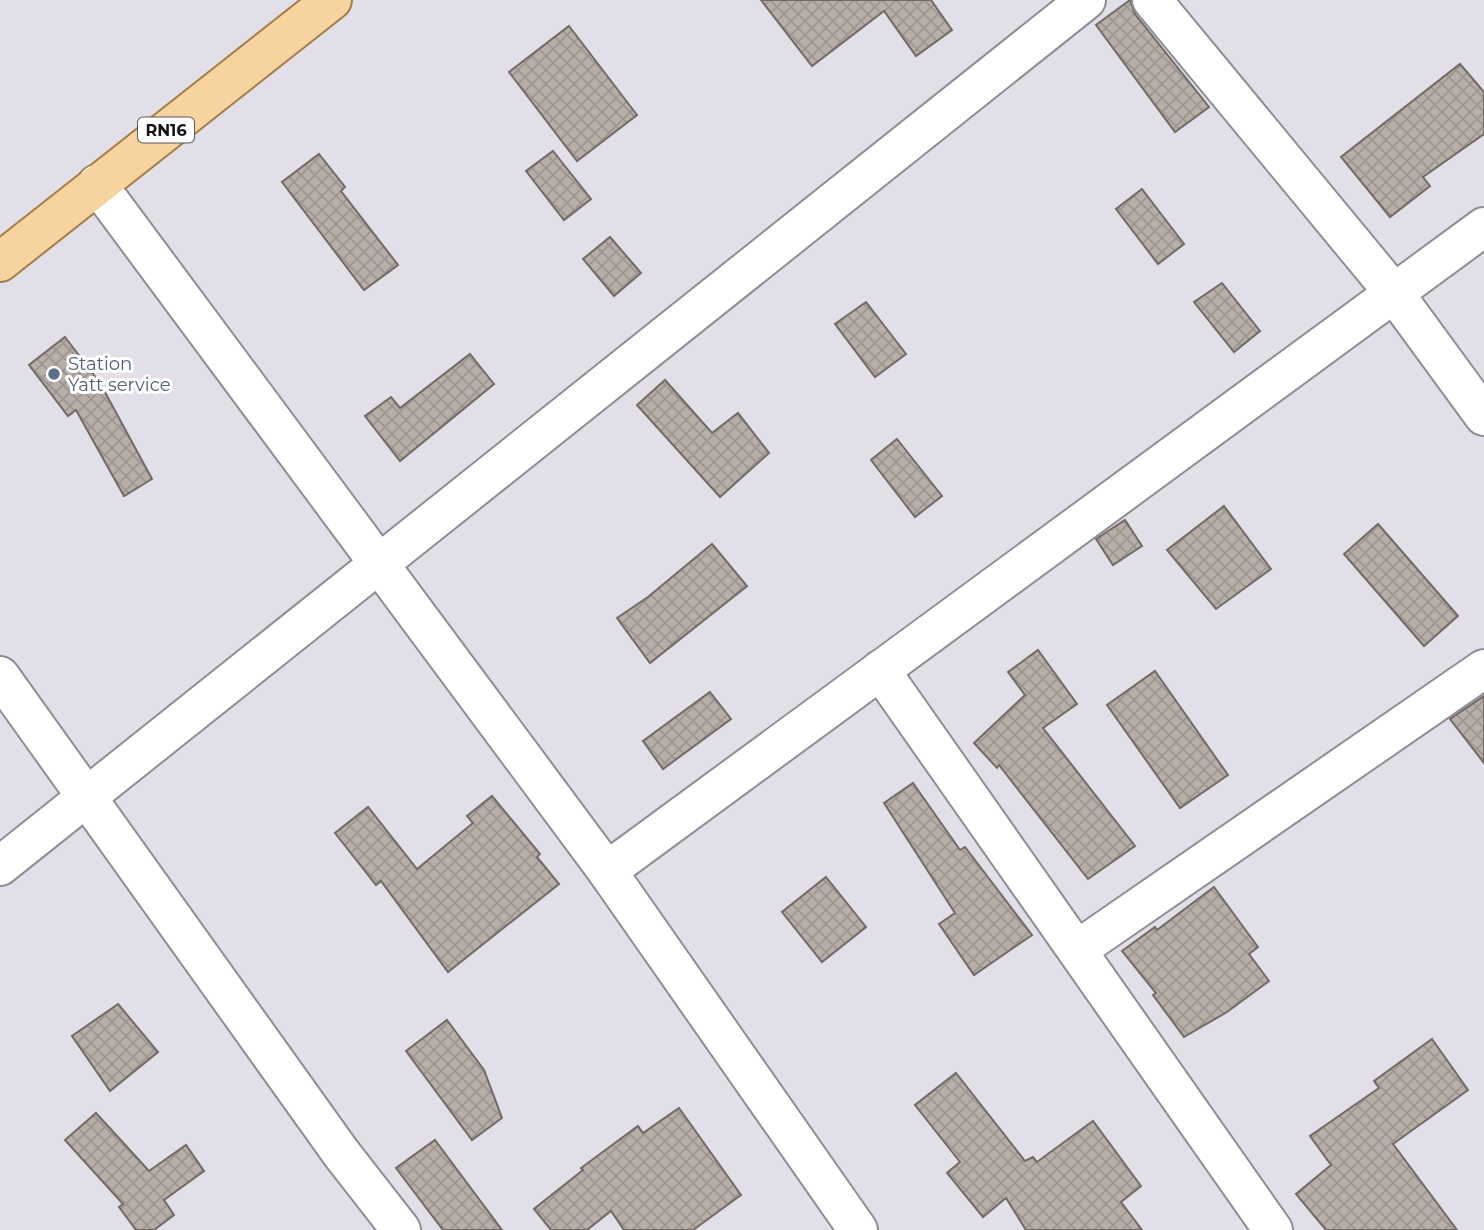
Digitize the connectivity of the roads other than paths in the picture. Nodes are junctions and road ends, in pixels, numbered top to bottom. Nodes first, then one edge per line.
1 (332, 0) edge
2 (1086, 0) edge
3 (1152, 0) edge
4 (97, 184) junction
5 (1484, 227) edge
6 (0, 262) edge
7 (1394, 293) junction
8 (1484, 416) edge
9 (379, 564) junction
10 (1484, 669) edge
11 (880, 670) junction
12 (0, 676) edge
13 (85, 798) junction
14 (0, 866) edge
15 (607, 871) junction
16 (1077, 950) junction
17 (401, 1230) edge
18 (858, 1230) edge
19 (1273, 1230) edge

1 - 4 main road, RN16
2 - 9 street
3 - 7 street
4 - 6 main road, RN16
4 - 9 street
5 - 7 street
7 - 8 street
7 - 11 street
9 - 13 street
9 - 15 street
10 - 16 street
11 - 15 street
11 - 16 street
12 - 13 street
13 - 14 street
13 - 17 street
15 - 18 street
16 - 19 street

